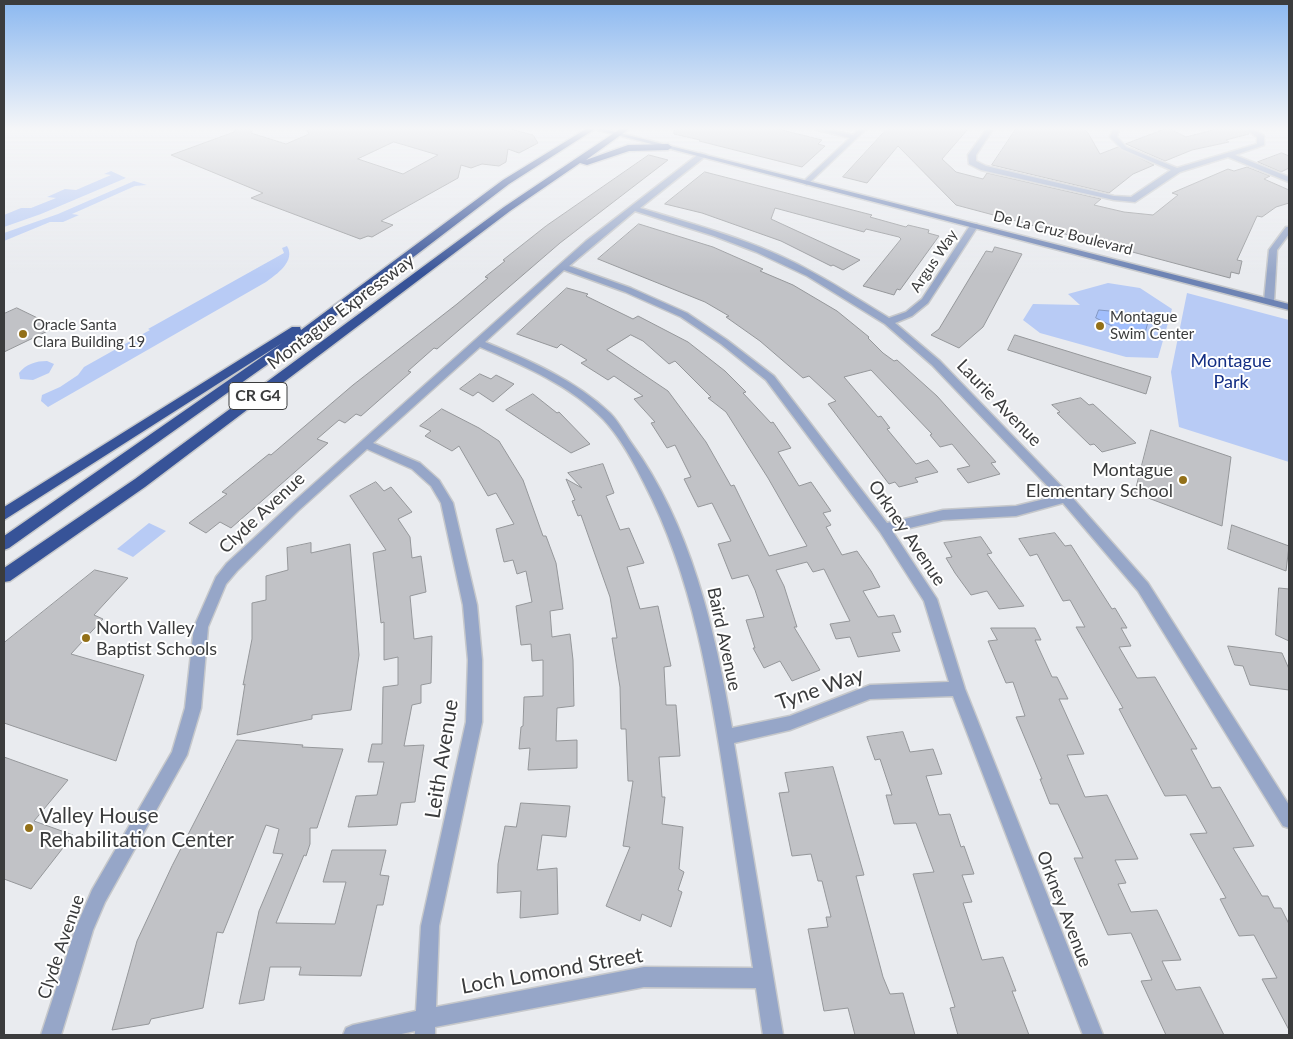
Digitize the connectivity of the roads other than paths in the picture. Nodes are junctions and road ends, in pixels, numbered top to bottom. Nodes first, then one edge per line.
1 (513, 177) edge
2 (553, 177) edge
3 (674, 177) edge
4 (786, 177) edge
5 (813, 177) edge
6 (1026, 177) edge
7 (1166, 177) edge
8 (807, 183) junction
9 (632, 208) junction
10 (974, 226) junction
11 (1288, 232) edge
12 (563, 267) junction
13 (1269, 301) junction
14 (1289, 307) edge
15 (340, 308) junction
16 (888, 322) junction
17 (479, 343) junction
18 (365, 444) junction
19 (140, 484) junction
20 (1066, 498) junction
21 (4, 514) edge
22 (884, 529) junction
23 (4, 544) edge
24 (4, 576) edge
25 (4, 586) edge
26 (958, 688) junction
27 (727, 738) junction
28 (1288, 815) edge
29 (763, 978) junction
30 (425, 1027) edge
31 (51, 1035) edge
32 (352, 1035) edge
33 (773, 1035) edge
34 (1093, 1035) edge

1 - 15 highway, Montague Expressway / CR G4
2 - 19 highway, Montague Expressway / CR G4
3 - 9 street, Clyde Avenue
4 - 8 main road, De La Cruz Boulevard
5 - 8 street
6 - 7 street
8 - 10 main road, De La Cruz Boulevard
9 - 12 street, Clyde Avenue
9 - 16 street, Laurie Avenue
10 - 13 main road, De La Cruz Boulevard
10 - 16 street, Argus Way
11 - 13 street
12 - 17 street, Clyde Avenue
12 - 22 street, Orkney Avenue
13 - 14 main road, De La Cruz Boulevard
15 - 21 highway
15 - 23 highway, Montague Expressway / CR G4
16 - 20 street, Laurie Avenue
17 - 18 street, Clyde Avenue
17 - 27 street, Baird Avenue
18 - 30 street, Leith Avenue
18 - 31 street, Clyde Avenue
19 - 24 highway, Montague Expressway / CR G4
19 - 25 highway
20 - 22 street
20 - 28 street, Laurie Avenue
22 - 26 street, Orkney Avenue
26 - 27 street, Tyne Way
26 - 34 street, Orkney Avenue
27 - 29 street, Baird Avenue
29 - 30 street, Loch Lomond Street
29 - 33 street, Baird Avenue
30 - 32 street, Loch Lomond Street

